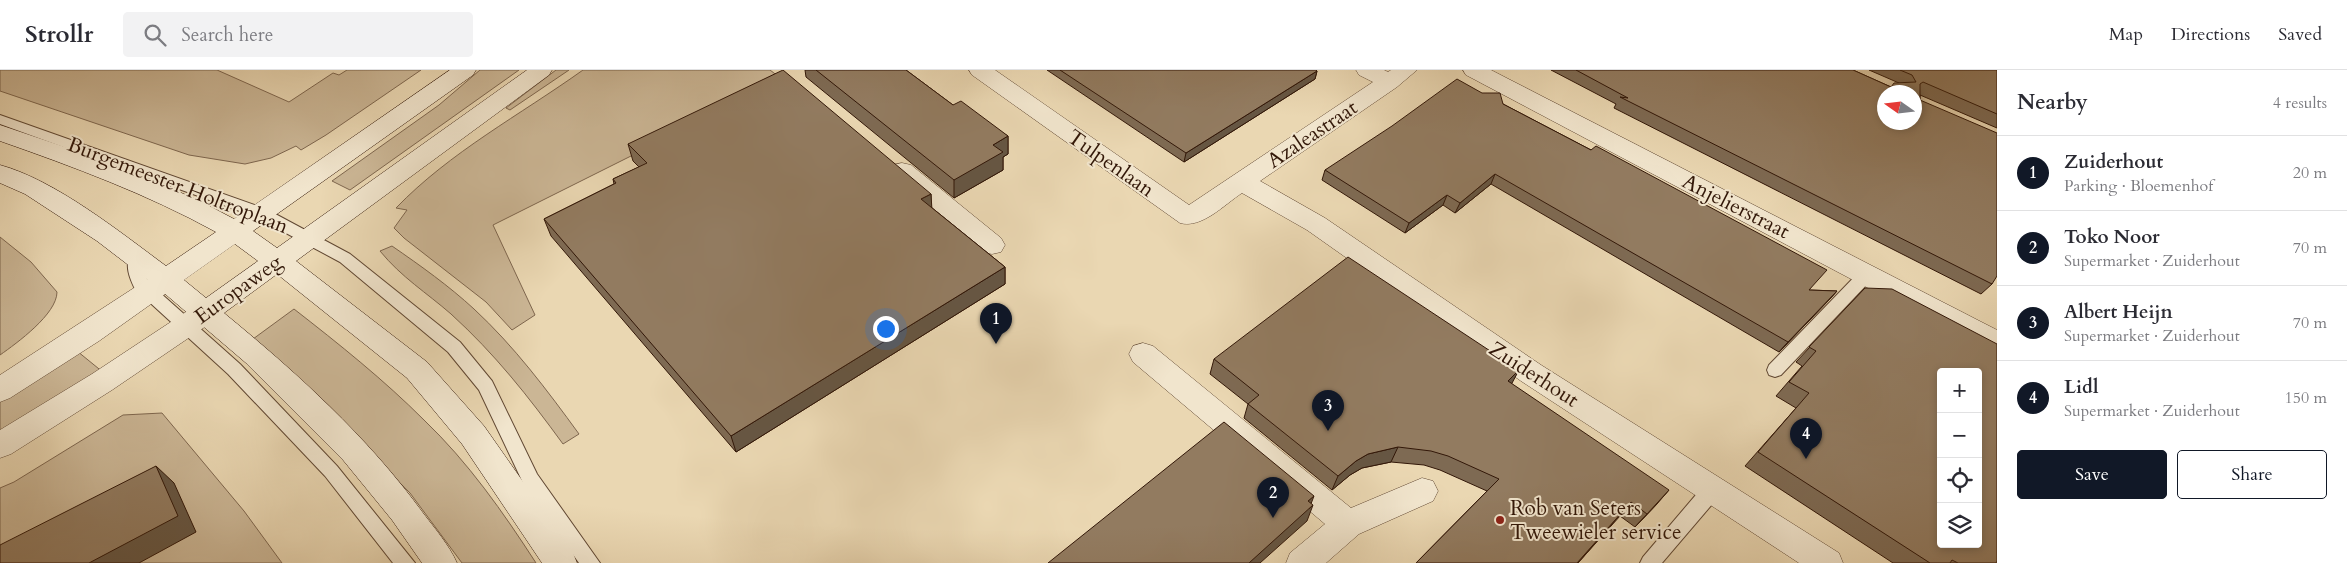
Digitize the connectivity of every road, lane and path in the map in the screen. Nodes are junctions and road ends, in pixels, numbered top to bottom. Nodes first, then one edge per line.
1 (465, 70) edge
2 (541, 70) edge
3 (980, 70) edge
4 (1367, 70) edge
5 (1474, 70) edge
6 (1398, 76) edge
7 (0, 119) edge
8 (0, 133) edge
9 (886, 158) edge
10 (0, 173) edge
11 (1243, 182) junction
12 (261, 213) junction
13 (236, 231) junction
14 (310, 238) junction
15 (992, 245) dead end
16 (277, 262) junction
17 (1867, 274) junction
18 (157, 286) junction
19 (196, 320) junction
20 (1997, 343) edge
21 (1143, 354) dead end
22 (1774, 370) dead end
23 (0, 390) edge
24 (0, 445) edge
25 (1713, 489) junction
26 (1422, 491) dead end
27 (1348, 524) junction
28 (405, 563) edge
29 (441, 563) edge
30 (561, 563) edge
31 (590, 563) edge
32 (1302, 563) edge
33 (1650, 563) edge
34 (1828, 563) edge

1 - 12 street
2 - 14 street, Europaweg
3 - 11 street, Tulpenlaan
4 - 6 street
5 - 17 street, Anjelierstraat
6 - 11 street, Azaleastraat
7 - 12 lane, Burgemeester Holtroplaan
8 - 13 street, Burgemeester Holtroplaan
9 - 15 street
10 - 18 street
11 - 25 street, Zuiderhout
12 - 13 street
12 - 14 lane, Burgemeester Holtroplaan
13 - 16 street, Burgemeester Holtroplaan
13 - 18 street
14 - 16 street, Europaweg
14 - 31 lane, Burgemeester Holtroplaan
16 - 19 street, Europaweg
16 - 30 street, Burgemeester Holtroplaan
17 - 20 street, Anjelierstraat
17 - 22 lane
18 - 19 street
18 - 23 street
19 - 24 street, Europaweg
19 - 28 lane
19 - 29 street
21 - 27 street
25 - 33 lane
25 - 34 street, Zuiderhout
26 - 27 street
27 - 32 street

